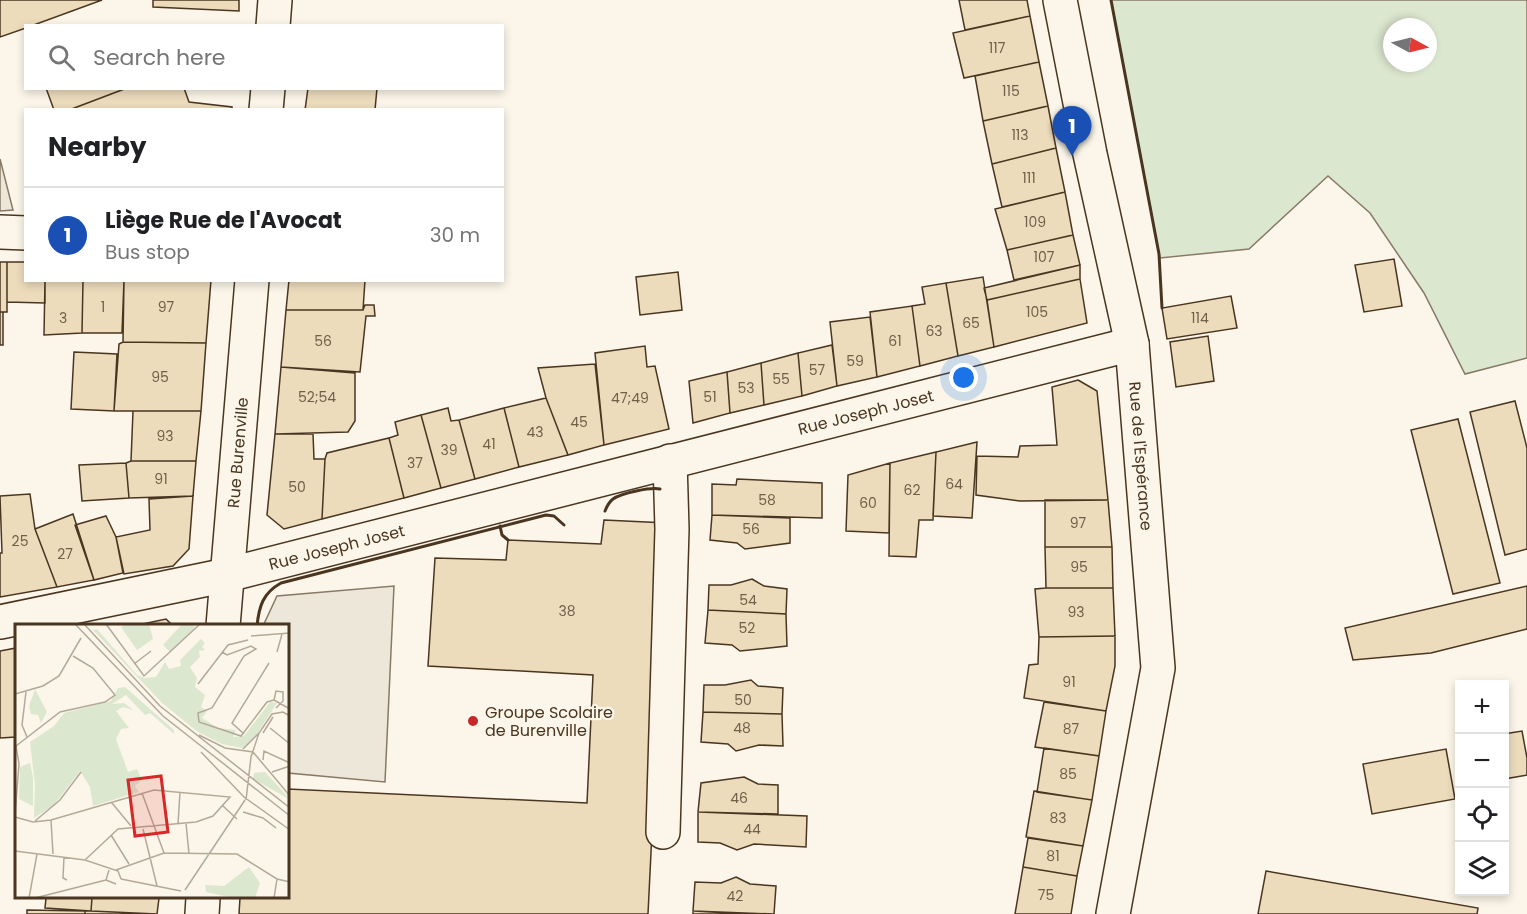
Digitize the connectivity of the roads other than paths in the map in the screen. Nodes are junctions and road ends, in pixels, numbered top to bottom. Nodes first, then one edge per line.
1 (275, 0) edge
2 (1060, 0) edge
3 (273, 24) edge
4 (268, 90) edge
5 (266, 108) edge
6 (0, 231) edge
7 (24, 232) edge
8 (252, 282) edge
9 (1132, 344) junction
10 (670, 461) junction
11 (227, 575) junction
12 (0, 622) edge
13 (223, 624) edge
14 (663, 832) dead end
15 (203, 899) edge
16 (202, 914) edge
17 (1113, 914) edge

1 - 3 street
2 - 9 street, Rue de l'Espérance
4 - 5 street
6 - 7 street
8 - 11 street, Rue Burenville
9 - 10 street, Rue Joseph Joset
9 - 17 street, Rue de l'Espérance
10 - 11 street, Rue Joseph Joset
10 - 14 street
11 - 12 street, Rue Joseph Joset
11 - 13 street, Rue Burenville
15 - 16 street

